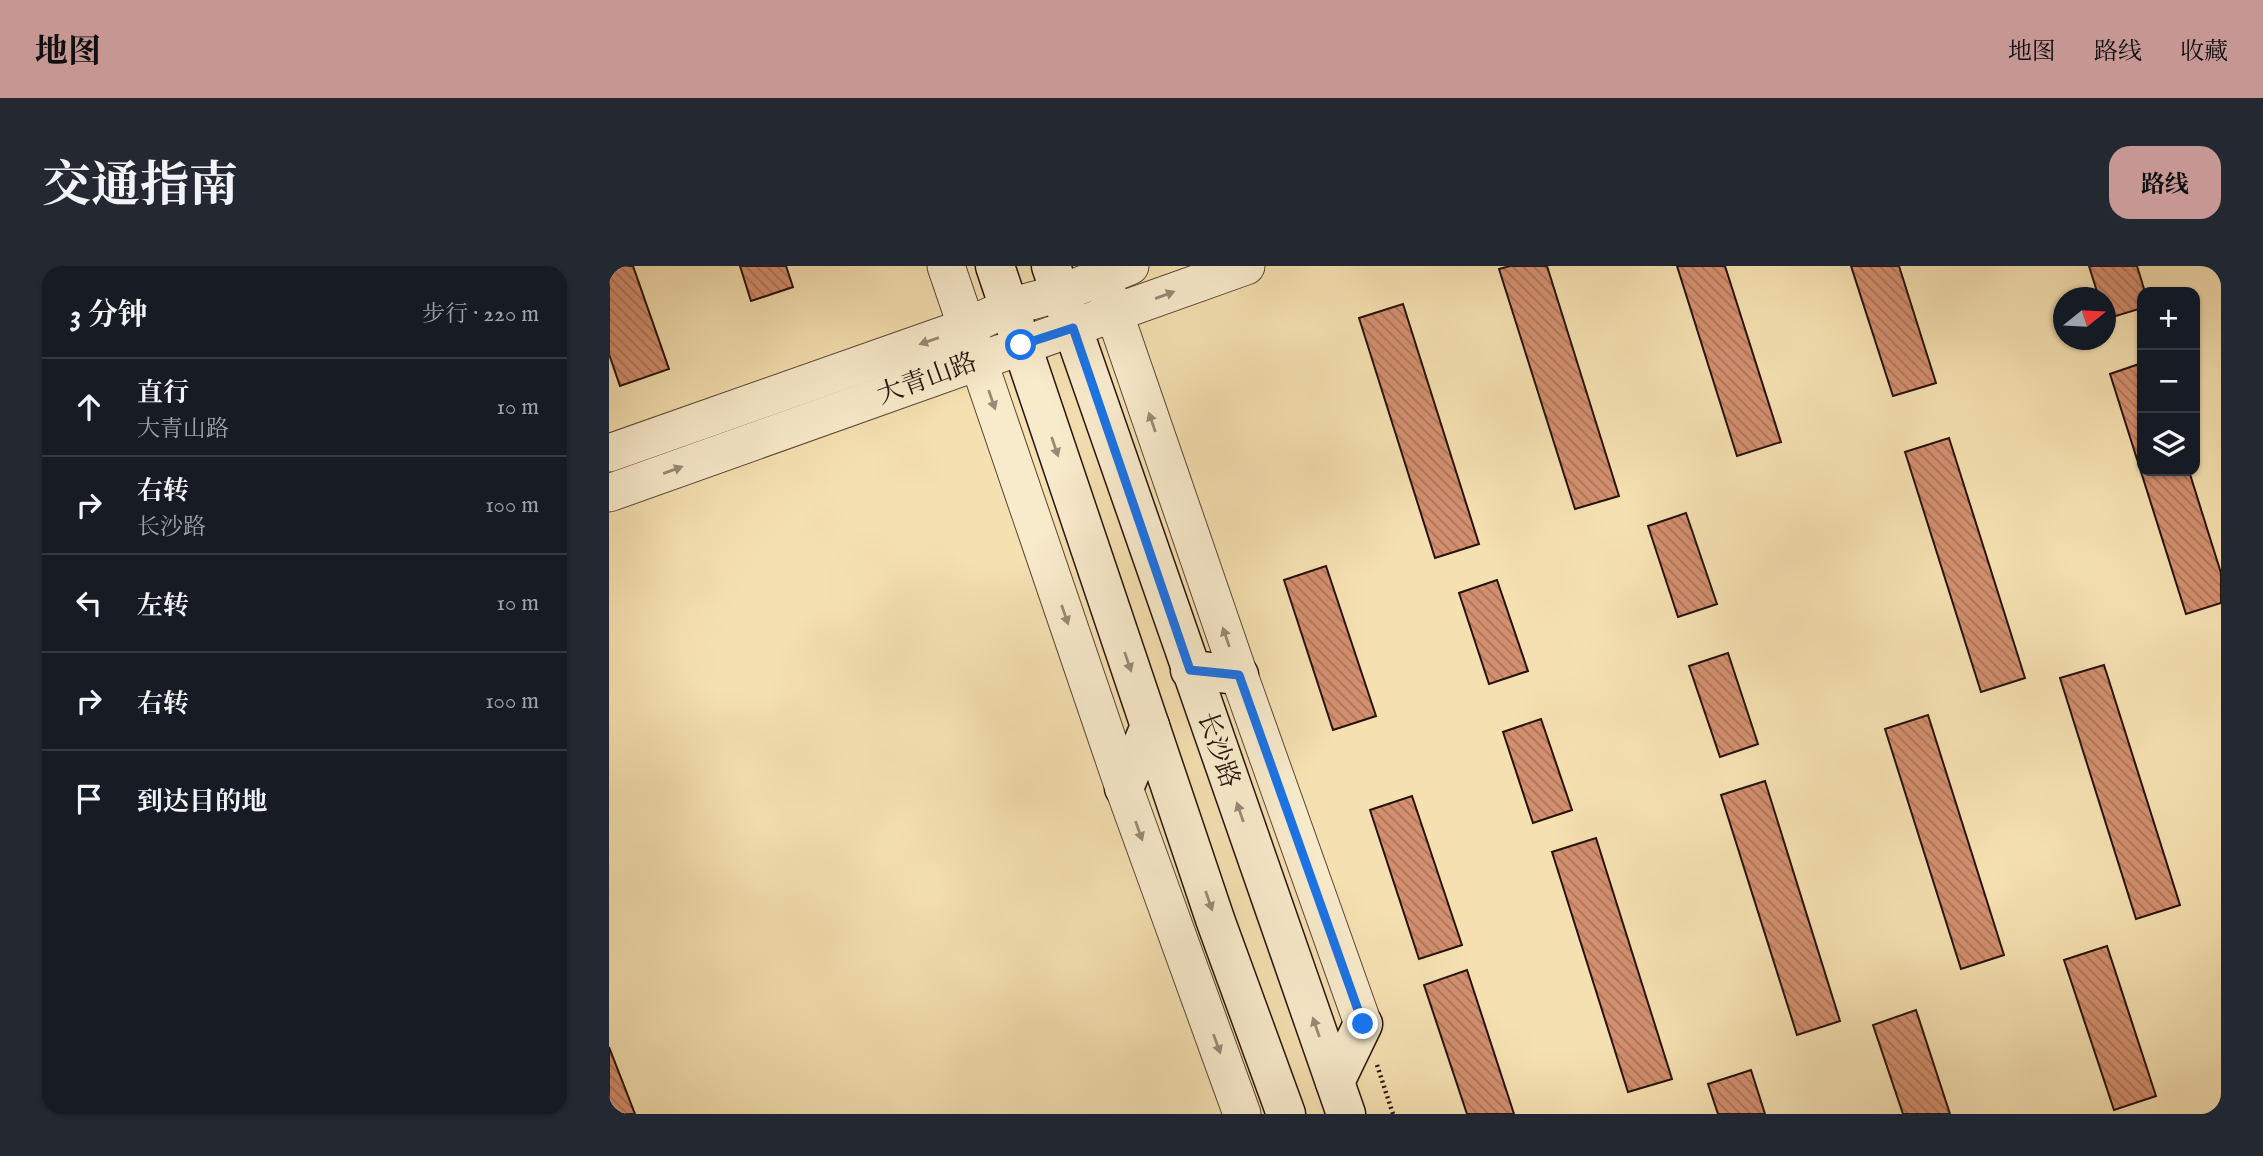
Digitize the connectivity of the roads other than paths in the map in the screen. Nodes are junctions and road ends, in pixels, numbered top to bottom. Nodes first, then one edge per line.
1 (946, 266) edge
2 (995, 266) edge
3 (1246, 266) edge
4 (1110, 269) edge
5 (1062, 296) edge
6 (1009, 307) junction
7 (1114, 313) junction
8 (973, 344) junction
9 (1021, 345) junction
10 (609, 453) edge
11 (609, 493) edge
12 (1190, 670) junction
13 (1239, 675) junction
14 (1150, 726) junction
15 (1124, 788) junction
16 (1363, 1024) joint
17 (1341, 1098) edge
18 (1242, 1114) edge
19 (1286, 1114) edge

1 - 8 street
2 - 6 main road
7 -> 3 street, 大青山路
4 - 5 street, 大青山路
4 - 7 street
5 - 6 street, 大青山路
5 - 7 street, 大青山路
5 - 9 street, 大青山路
5 - 12 main road, 长沙路
6 - 8 street, 大青山路
6 - 9 main road
13 -> 7 street
8 - 9 street, 大青山路
8 -> 10 street, 大青山路
11 -> 8 street, 大青山路
8 -> 15 street
9 -> 14 main road
12 - 13 main road
17 -> 12 main road, 长沙路
13 - 16 street
14 - 15 main road
14 -> 19 main road
15 -> 18 street
16 - 17 main road

